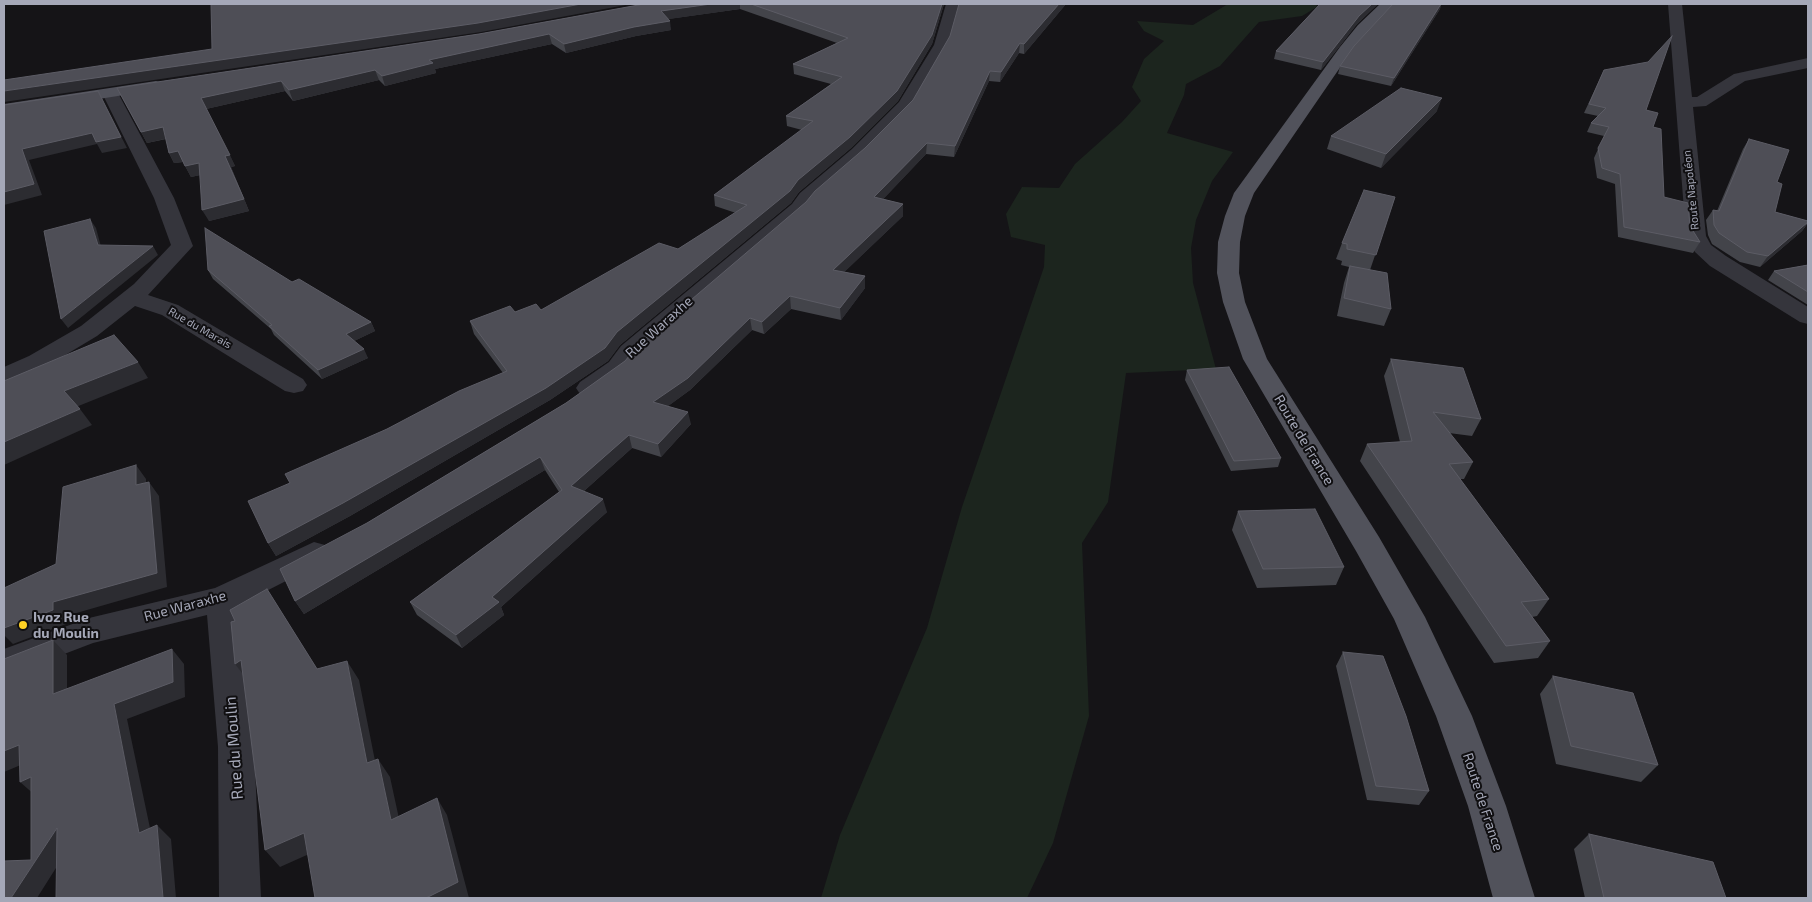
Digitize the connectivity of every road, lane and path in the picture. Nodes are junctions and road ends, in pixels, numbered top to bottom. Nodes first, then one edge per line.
1 (953, 4) edge
2 (1388, 4) edge
3 (1675, 4) edge
4 (1808, 63) edge
5 (168, 85) edge
6 (110, 93) junction
7 (1684, 102) junction
8 (4, 109) edge
9 (130, 298) junction
10 (1808, 317) edge
11 (4, 376) edge
12 (294, 385) dead end
13 (567, 403) edge
14 (336, 541) edge
15 (222, 598) junction
16 (4, 663) edge
17 (240, 898) edge
18 (1514, 898) edge

1 - 13 street, Rue Waraxhe
2 - 18 main road, Route de France
3 - 7 street, Route Napoléon
4 - 7 street
5 - 6 main road
6 - 8 main road
6 - 9 street
7 - 10 street, Route Napoléon
9 - 11 street
9 - 12 street, Rue du Marais
14 - 15 street, Rue Waraxhe
15 - 16 street, Rue Waraxhe
15 - 17 street, Rue du Moulin

